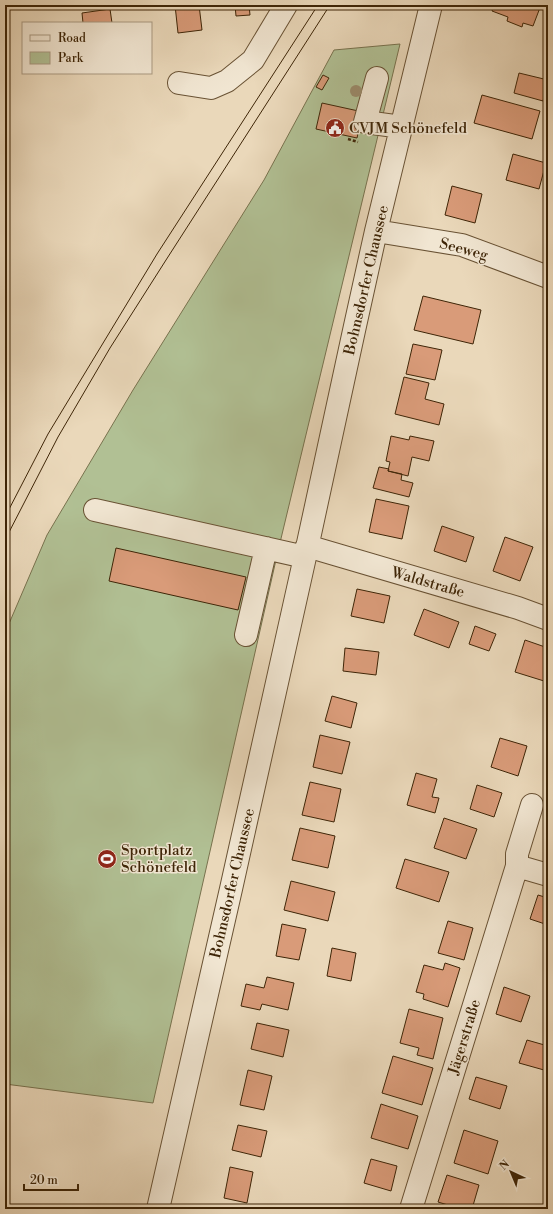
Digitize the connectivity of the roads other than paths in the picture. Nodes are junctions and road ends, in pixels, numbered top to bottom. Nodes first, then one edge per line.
1 (286, 5) edge
2 (431, 5) edge
3 (377, 78) dead end
4 (179, 83) dead end
5 (402, 127) junction
6 (376, 231) junction
7 (548, 277) edge
8 (95, 510) dead end
9 (266, 548) junction
10 (306, 551) junction
11 (548, 619) edge
12 (246, 635) dead end
13 (532, 805) dead end
14 (517, 866) junction
15 (548, 874) edge
16 (158, 1209) edge
17 (411, 1209) edge

1 - 4 street
2 - 5 street, Bohnsdorfer Chaussee
3 - 5 street
5 - 6 street, Bohnsdorfer Chaussee
6 - 7 street, Seeweg
6 - 10 street, Bohnsdorfer Chaussee
8 - 9 street
9 - 10 street
9 - 12 street
10 - 11 street, Waldstraße
10 - 16 street, Bohnsdorfer Chaussee
13 - 14 street, Jägerstraße
14 - 15 street
14 - 17 street, Jägerstraße

